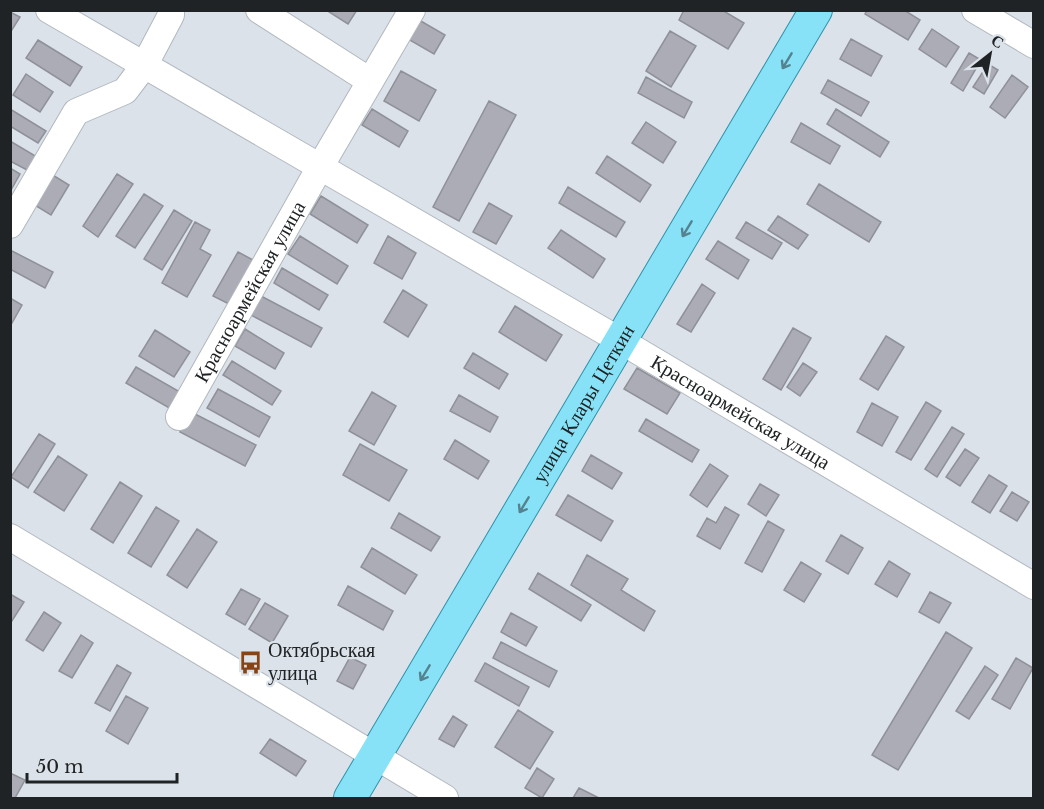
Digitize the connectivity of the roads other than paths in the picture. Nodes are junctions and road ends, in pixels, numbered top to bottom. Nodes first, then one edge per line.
1 (50, 10) edge
2 (259, 10) edge
3 (412, 10) edge
4 (816, 10) edge
5 (975, 10) edge
6 (175, 12) edge
7 (1034, 45) edge
8 (144, 66) junction
9 (370, 81) junction
10 (320, 167) junction
11 (10, 225) edge
12 (621, 341) junction
13 (178, 417) dead end
14 (10, 537) edge
15 (1034, 586) edge
16 (375, 757) junction
17 (350, 798) edge
18 (445, 798) edge

1 - 8 street, Красноармейская улица
2 - 9 street
3 - 9 street, Красноармейская улица
4 -> 12 main road, улица Клары Цеткин
5 - 7 street
6 - 8 street
8 - 10 street, Красноармейская улица
8 - 11 street
9 - 10 street, Красноармейская улица
10 - 12 street, Красноармейская улица
10 - 13 street, Красноармейская улица
12 - 15 street, Красноармейская улица
12 -> 16 main road, улица Клары Цеткин
14 - 16 street
16 - 17 main road, улица Клары Цеткин
16 - 18 street

